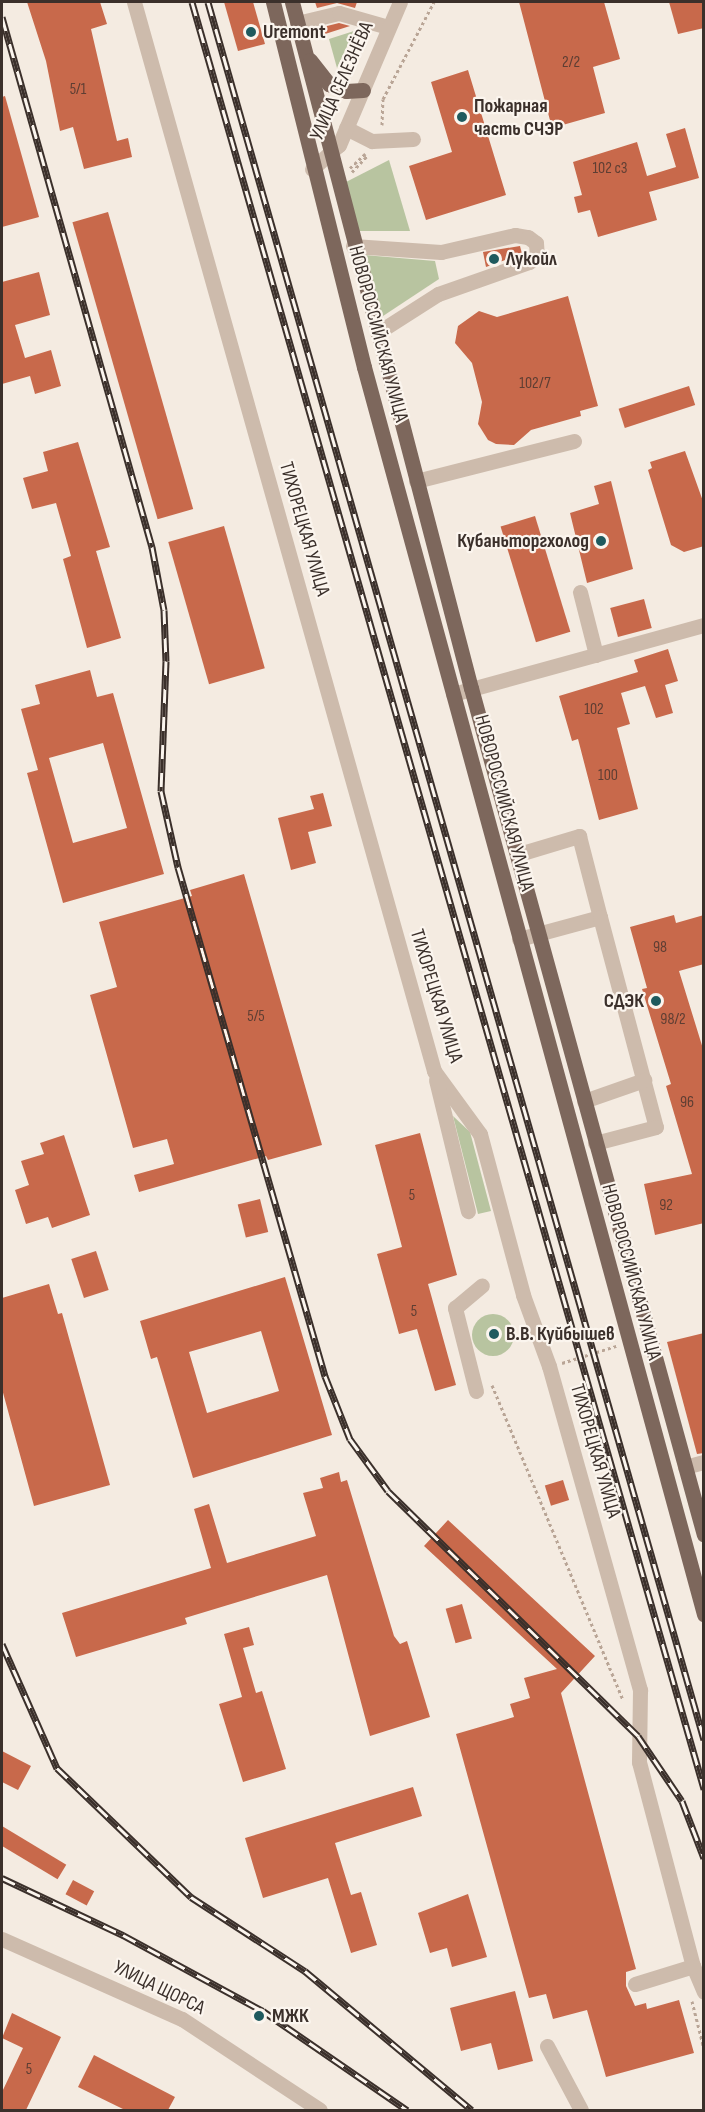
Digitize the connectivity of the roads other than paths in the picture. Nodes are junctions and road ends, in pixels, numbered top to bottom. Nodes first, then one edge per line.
1 (134, 2) edge
2 (273, 2) edge
3 (292, 2) edge
4 (400, 2) edge
5 (297, 23) junction
6 (388, 27) junction
7 (306, 55) junction
8 (363, 90) junction
9 (346, 128) junction
10 (413, 139) dead end
11 (332, 155) junction
12 (312, 169) junction
13 (353, 246) junction
14 (376, 333) junction
15 (573, 441) dead end
16 (416, 481) junction
17 (580, 592) dead end
18 (704, 625) edge
19 (596, 655) junction
20 (471, 688) junction
21 (453, 694) junction
22 (519, 854) junction
23 (600, 917) junction
24 (541, 933) junction
25 (519, 939) junction
26 (434, 1071) junction
27 (644, 1080) junction
28 (584, 1101) junction
29 (595, 1143) junction
30 (468, 1211) dead end
31 (482, 1285) dead end
32 (476, 1391) dead end
33 (704, 1462) edge
34 (685, 1467) junction
35 (704, 1535) edge
36 (704, 1614) edge
37 (2, 1939) edge
38 (693, 1966) junction
39 (635, 1984) dead end
40 (704, 1992) edge
41 (547, 2046) dead end
42 (320, 2110) edge
43 (581, 2110) edge

1 - 26 street, ТИХОРЕЦКАЯ УЛИЦА
2 - 12 main road, НОВОРОССИЙСКАЯ УЛИЦА
3 - 5 main road, НОВОРОССИЙСКАЯ УЛИЦА
4 - 6 street, УЛИЦА СЕЛЕЗНЁВА
5 - 6 street
5 - 7 main road, НОВОРОССИЙСКАЯ УЛИЦА
6 - 8 street, УЛИЦА СЕЛЕЗНЁВА
7 - 8 main road
7 - 11 main road, НОВОРОССИЙСКАЯ УЛИЦА
8 - 9 street, УЛИЦА СЕЛЕЗНЁВА
9 - 10 street
9 - 11 street, УЛИЦА СЕЛЕЗНЁВА
11 - 12 street, УЛИЦА СЕЛЕЗНЁВА
11 - 13 main road, НОВОРОССИЙСКАЯ УЛИЦА
12 - 21 main road, НОВОРОССИЙСКАЯ УЛИЦА
13 - 14 main road, НОВОРОССИЙСКАЯ УЛИЦА
13 - 14 street
14 - 16 main road, НОВОРОССИЙСКАЯ УЛИЦА
15 - 16 street
16 - 20 main road, НОВОРОССИЙСКАЯ УЛИЦА
17 - 19 street
18 - 19 street
19 - 20 street
20 - 21 street
20 - 22 main road, НОВОРОССИЙСКАЯ УЛИЦА
21 - 25 main road, НОВОРОССИЙСКАЯ УЛИЦА
22 - 23 street
22 - 24 main road, НОВОРОССИЙСКАЯ УЛИЦА
23 - 24 street
23 - 27 street
24 - 25 street
24 - 28 main road, НОВОРОССИЙСКАЯ УЛИЦА
25 - 36 main road, НОВОРОССИЙСКАЯ УЛИЦА
26 - 30 street
26 - 38 street, ТИХОРЕЦКАЯ УЛИЦА
27 - 28 street
27 - 29 street
28 - 29 main road, НОВОРОССИЙСКАЯ УЛИЦА
29 - 34 main road, НОВОРОССИЙСКАЯ УЛИЦА
31 - 32 street
33 - 34 street
34 - 35 main road, НОВОРОССИЙСКАЯ УЛИЦА
37 - 42 street, УЛИЦА ЩОРСА
38 - 39 street
38 - 40 street, ТИХОРЕЦКАЯ УЛИЦА
41 - 43 street

